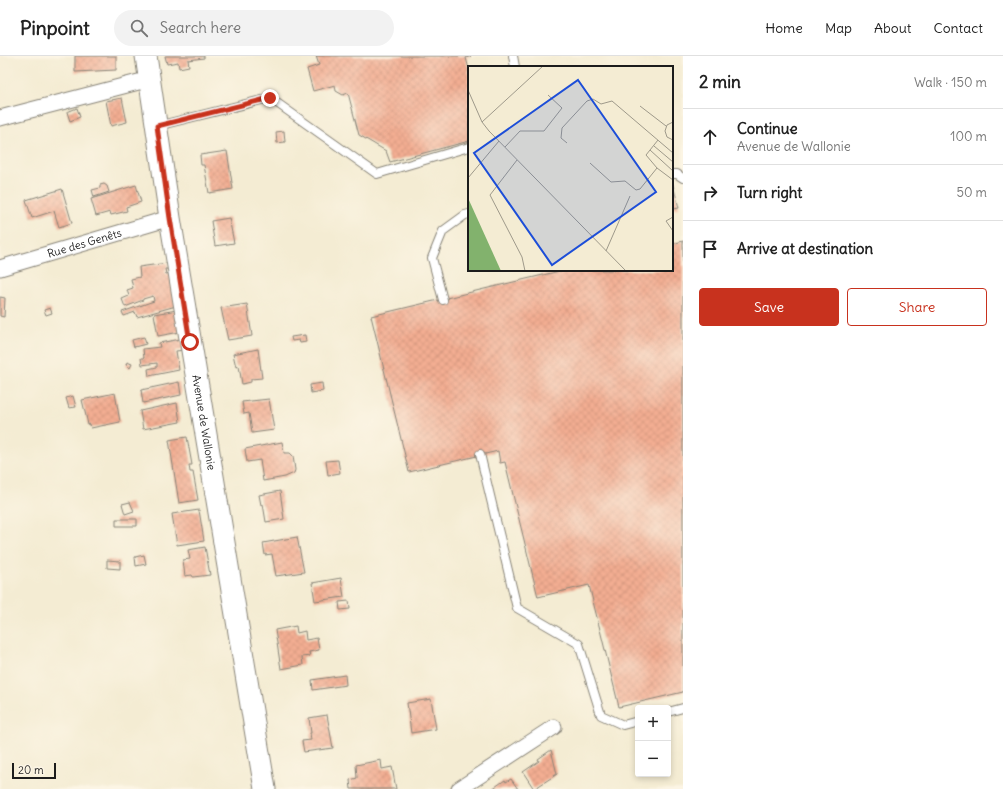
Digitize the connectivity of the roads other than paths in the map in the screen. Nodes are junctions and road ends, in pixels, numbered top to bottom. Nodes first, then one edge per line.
1 (146, 56) edge
2 (513, 56) edge
3 (515, 66) edge
4 (150, 79) junction
5 (0, 118) edge
6 (157, 126) junction
7 (468, 147) edge
8 (673, 174) edge
9 (683, 178) edge
10 (468, 214) edge
11 (170, 218) junction
12 (0, 268) edge
13 (443, 300) dead end
14 (480, 454) dead end
15 (683, 708) edge
16 (671, 711) edge
17 (635, 722) edge
18 (554, 727) dead end
19 (265, 789) edge
20 (459, 789) edge

1 - 4 street, Avenue de Wallonie
2 - 3 lane
4 - 5 street
4 - 6 street, Avenue de Wallonie
6 - 7 lane
6 - 11 street, Avenue de Wallonie
8 - 9 lane
10 - 13 lane
11 - 12 street, Rue des Genêts
11 - 19 street, Avenue de Wallonie
14 - 17 lane
15 - 16 lane
18 - 20 street

